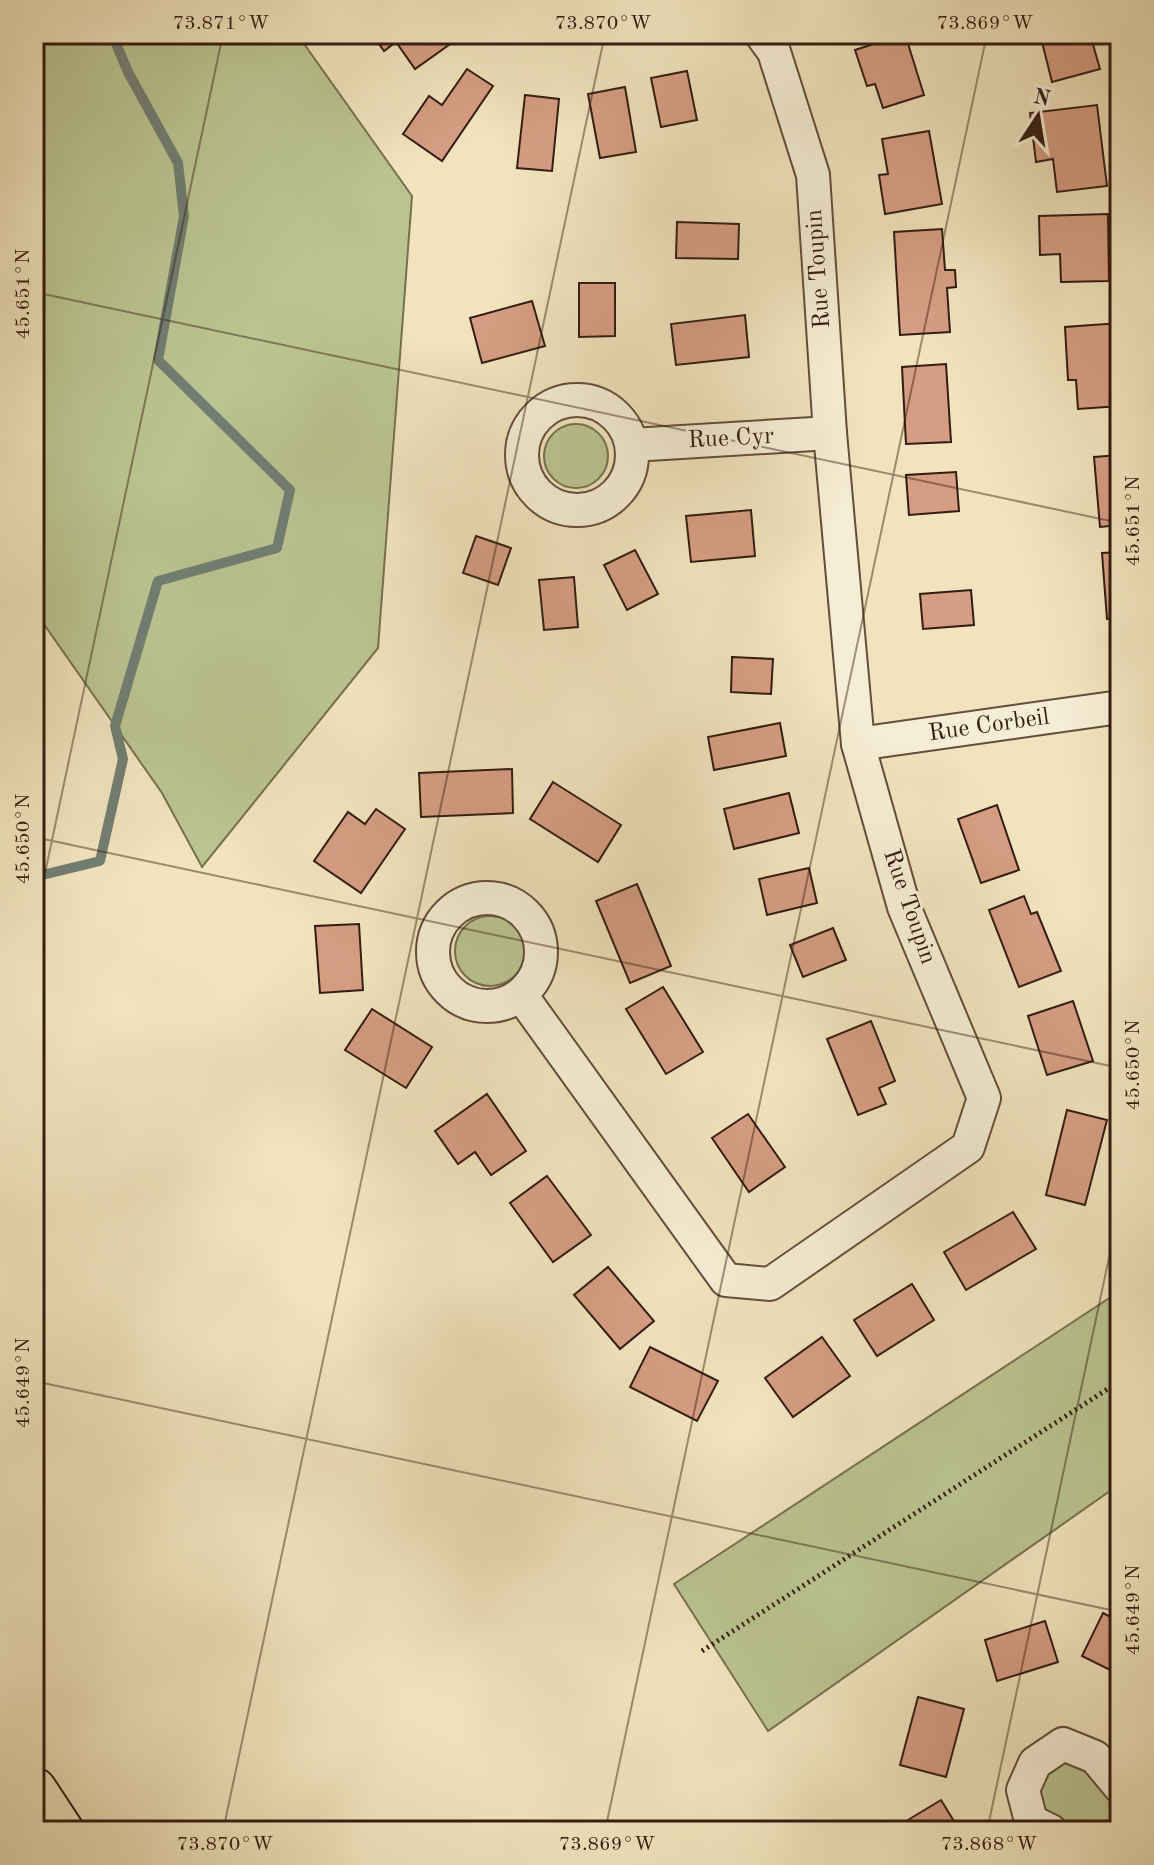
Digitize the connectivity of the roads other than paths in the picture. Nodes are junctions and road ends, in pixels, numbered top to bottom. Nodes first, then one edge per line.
1 (761, 34) edge
2 (830, 433) junction
3 (632, 445) dead end
4 (1120, 707) edge
5 (858, 744) junction
6 (521, 995) dead end
7 (1120, 1787) edge
8 (34, 1790) edge
9 (61, 1831) edge
10 (1051, 1831) edge

1 - 2 street, Rue Toupin
2 - 3 street, Rue Cyr
2 - 5 street, Rue Toupin
4 - 5 street, Rue Corbeil
5 - 6 street, Rue Toupin
7 - 10 street
8 - 9 highway

